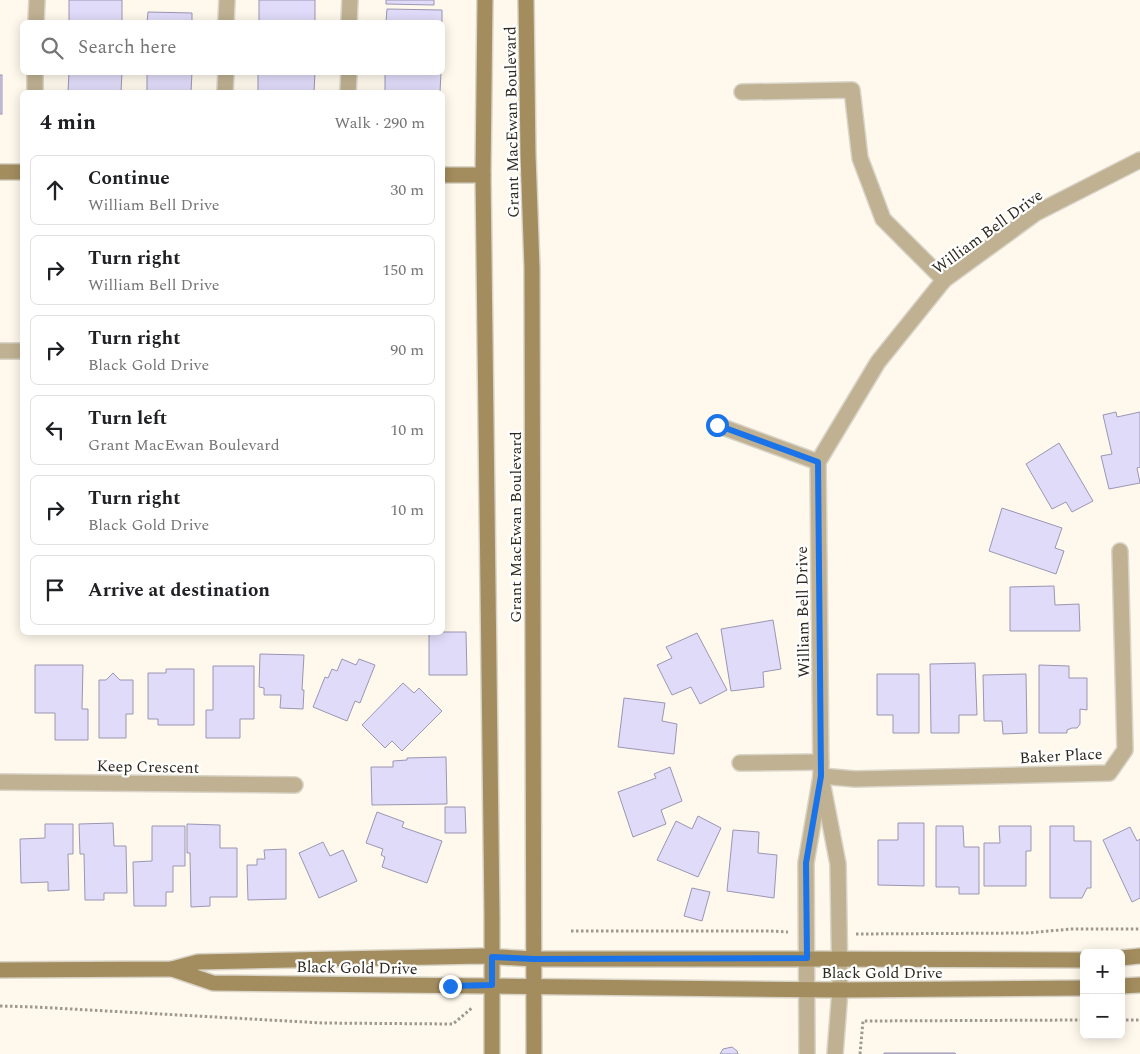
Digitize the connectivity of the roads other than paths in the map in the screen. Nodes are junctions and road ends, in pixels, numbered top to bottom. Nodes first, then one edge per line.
1 (37, 0) edge
2 (227, 0) edge
3 (350, 0) edge
4 (485, 0) edge
5 (526, 0) edge
6 (36, 20) edge
7 (226, 20) edge
8 (350, 20) edge
9 (35, 75) edge
10 (226, 75) edge
11 (348, 75) edge
12 (35, 90) edge
13 (225, 90) edge
14 (348, 90) edge
15 (742, 92) dead end
16 (1139, 162) edge
17 (0, 172) edge
18 (20, 172) edge
19 (445, 175) edge
20 (483, 175) junction
21 (944, 280) junction
22 (0, 351) edge
23 (20, 351) edge
24 (717, 425) dead end
25 (818, 462) junction
26 (1120, 551) dead end
27 (740, 763) dead end
28 (821, 769) junction
29 (0, 782) edge
30 (295, 785) dead end
31 (1140, 956) edge
32 (492, 957) junction
33 (807, 958) junction
34 (1125, 958) edge
35 (534, 959) junction
36 (840, 959) junction
37 (1080, 960) edge
38 (172, 969) junction
39 (0, 970) edge
40 (492, 985) junction
41 (1140, 985) edge
42 (1125, 986) edge
43 (535, 987) junction
44 (1080, 988) edge
45 (806, 989) junction
46 (840, 990) junction
47 (492, 1054) edge
48 (534, 1054) edge
49 (807, 1054) edge
50 (835, 1054) edge

1 - 6 street
2 - 7 street
3 - 8 street
4 - 20 main road, Grant MacEwan Boulevard
5 - 35 main road, Grant MacEwan Boulevard
9 - 12 street
10 - 13 street
11 - 14 street
15 - 21 street
16 - 21 street, William Bell Drive
17 - 18 main road
19 - 20 main road
20 - 32 main road, Grant MacEwan Boulevard
21 - 25 street, William Bell Drive
22 - 23 street
24 - 25 street
25 - 28 street, William Bell Drive
26 - 28 street, Baker Place
27 - 28 street
28 - 33 street, William Bell Drive
28 - 36 street, William Bell Drive
29 - 30 street, Keep Crescent
31 - 34 main road
32 - 35 main road, Black Gold Drive
32 - 38 main road, Black Gold Drive
32 - 40 main road, Grant MacEwan Boulevard
33 - 35 main road, Black Gold Drive
33 - 36 main road, Black Gold Drive
33 - 45 street, William Bell Drive
35 - 43 main road, Grant MacEwan Boulevard
36 - 37 main road, Black Gold Drive
36 - 46 street, William Bell Drive
38 - 39 main road, Black Gold Drive
38 - 40 main road, Black Gold Drive
40 - 43 main road, Black Gold Drive
40 - 47 main road, Grant MacEwan Boulevard
41 - 42 main road
43 - 45 main road, Black Gold Drive
43 - 48 main road, Grant MacEwan Boulevard
44 - 46 main road, Black Gold Drive
45 - 46 main road, Black Gold Drive
45 - 49 street, William Bell Drive
46 - 50 street, William Bell Drive

